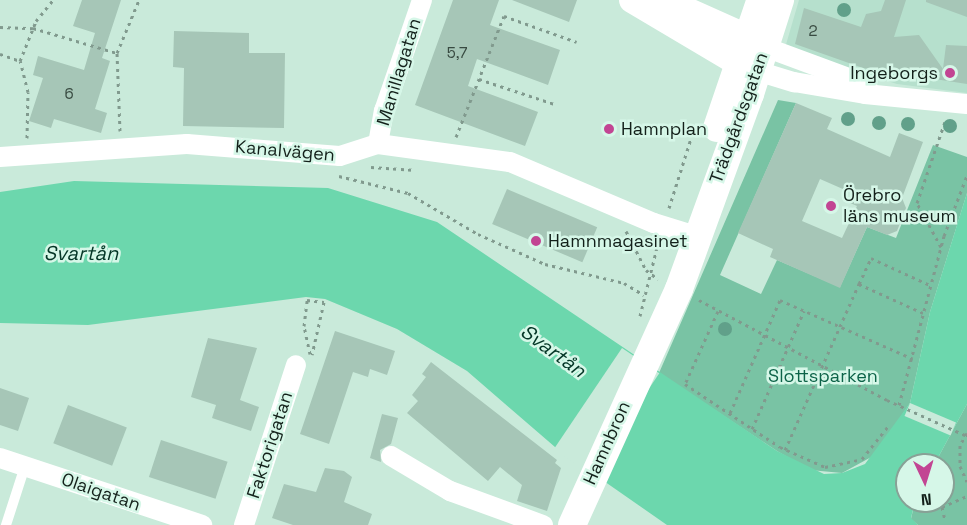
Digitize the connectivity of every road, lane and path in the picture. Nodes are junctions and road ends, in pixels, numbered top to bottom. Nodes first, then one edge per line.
1 (53, 0) edge
2 (139, 0) edge
3 (422, 0) edge
4 (632, 0) edge
5 (664, 0) edge
6 (760, 0) edge
7 (780, 0) edge
8 (0, 27) edge
9 (33, 28) junction
10 (577, 42) dead end
11 (117, 53) junction
12 (0, 54) edge
13 (752, 54) junction
14 (20, 61) junction
15 (479, 79) junction
16 (958, 103) edge
17 (554, 104) dead end
18 (694, 128) dead end
19 (378, 144) junction
20 (121, 147) junction
21 (28, 154) junction
22 (449, 155) junction
23 (0, 157) edge
24 (369, 167) dead end
25 (427, 171) dead end
26 (356, 173) dead end
27 (967, 175) edge
28 (617, 225) dead end
29 (681, 231) junction
30 (941, 247) junction
31 (859, 284) junction
32 (659, 285) junction
33 (930, 285) junction
34 (718, 311) junction
35 (804, 311) junction
36 (923, 313) junction
37 (639, 320) dead end
38 (840, 327) junction
39 (765, 336) junction
40 (788, 348) junction
41 (913, 359) junction
42 (304, 360) junction
43 (822, 366) junction
44 (898, 405) junction
45 (730, 414) junction
46 (889, 425) dead end
47 (752, 429) junction
48 (967, 434) edge
49 (785, 450) junction
50 (391, 456) dead end
51 (0, 458) edge
52 (25, 466) junction
53 (967, 482) edge
54 (943, 513) edge
55 (945, 520) dead end
56 (6, 525) edge
57 (202, 525) edge
58 (244, 525) edge
59 (543, 525) edge
60 (572, 525) edge

1 - 9 path
2 - 11 path
3 - 19 street, Manillagatan
4 - 13 street
5 - 13 street
6 - 13 main road, Trädgårdsgatan
7 - 13 main road, Trädgårdsgatan
8 - 9 path
9 - 11 path
9 - 14 path
10 - 15 path
11 - 20 path
12 - 14 path
13 - 16 street
13 - 29 main road, Trädgårdsgatan
14 - 21 path
15 - 17 path
15 - 22 path
16 - 30 path
18 - 29 path
19 - 20 street, Kanalvägen
19 - 22 street, Kanalvägen
20 - 21 street, Kanalvägen
21 - 23 street, Kanalvägen
22 - 29 street, Kanalvägen
24 - 25 path
26 - 32 path
27 - 30 path
28 - 32 path
29 - 32 main road, Hamnbron
29 - 32 path
30 - 33 path
31 - 33 path
31 - 36 path
31 - 38 path
32 - 34 path
32 - 37 path
32 - 60 main road, Hamnbron
33 - 36 path
34 - 39 path
34 - 45 path
35 - 38 path
35 - 39 path
35 - 40 path
36 - 41 path
38 - 41 path
38 - 43 path
39 - 40 path
39 - 45 path
40 - 43 path
40 - 47 path
41 - 44 path
42 - 42 path
42 - 58 street, Faktorigatan
43 - 44 path
43 - 49 path
44 - 48 path
45 - 47 path
46 - 49 path
47 - 49 path
48 - 53 path
50 - 59 street
51 - 52 street, Olaigatan
52 - 56 lane
52 - 57 street, Olaigatan
54 - 55 path

